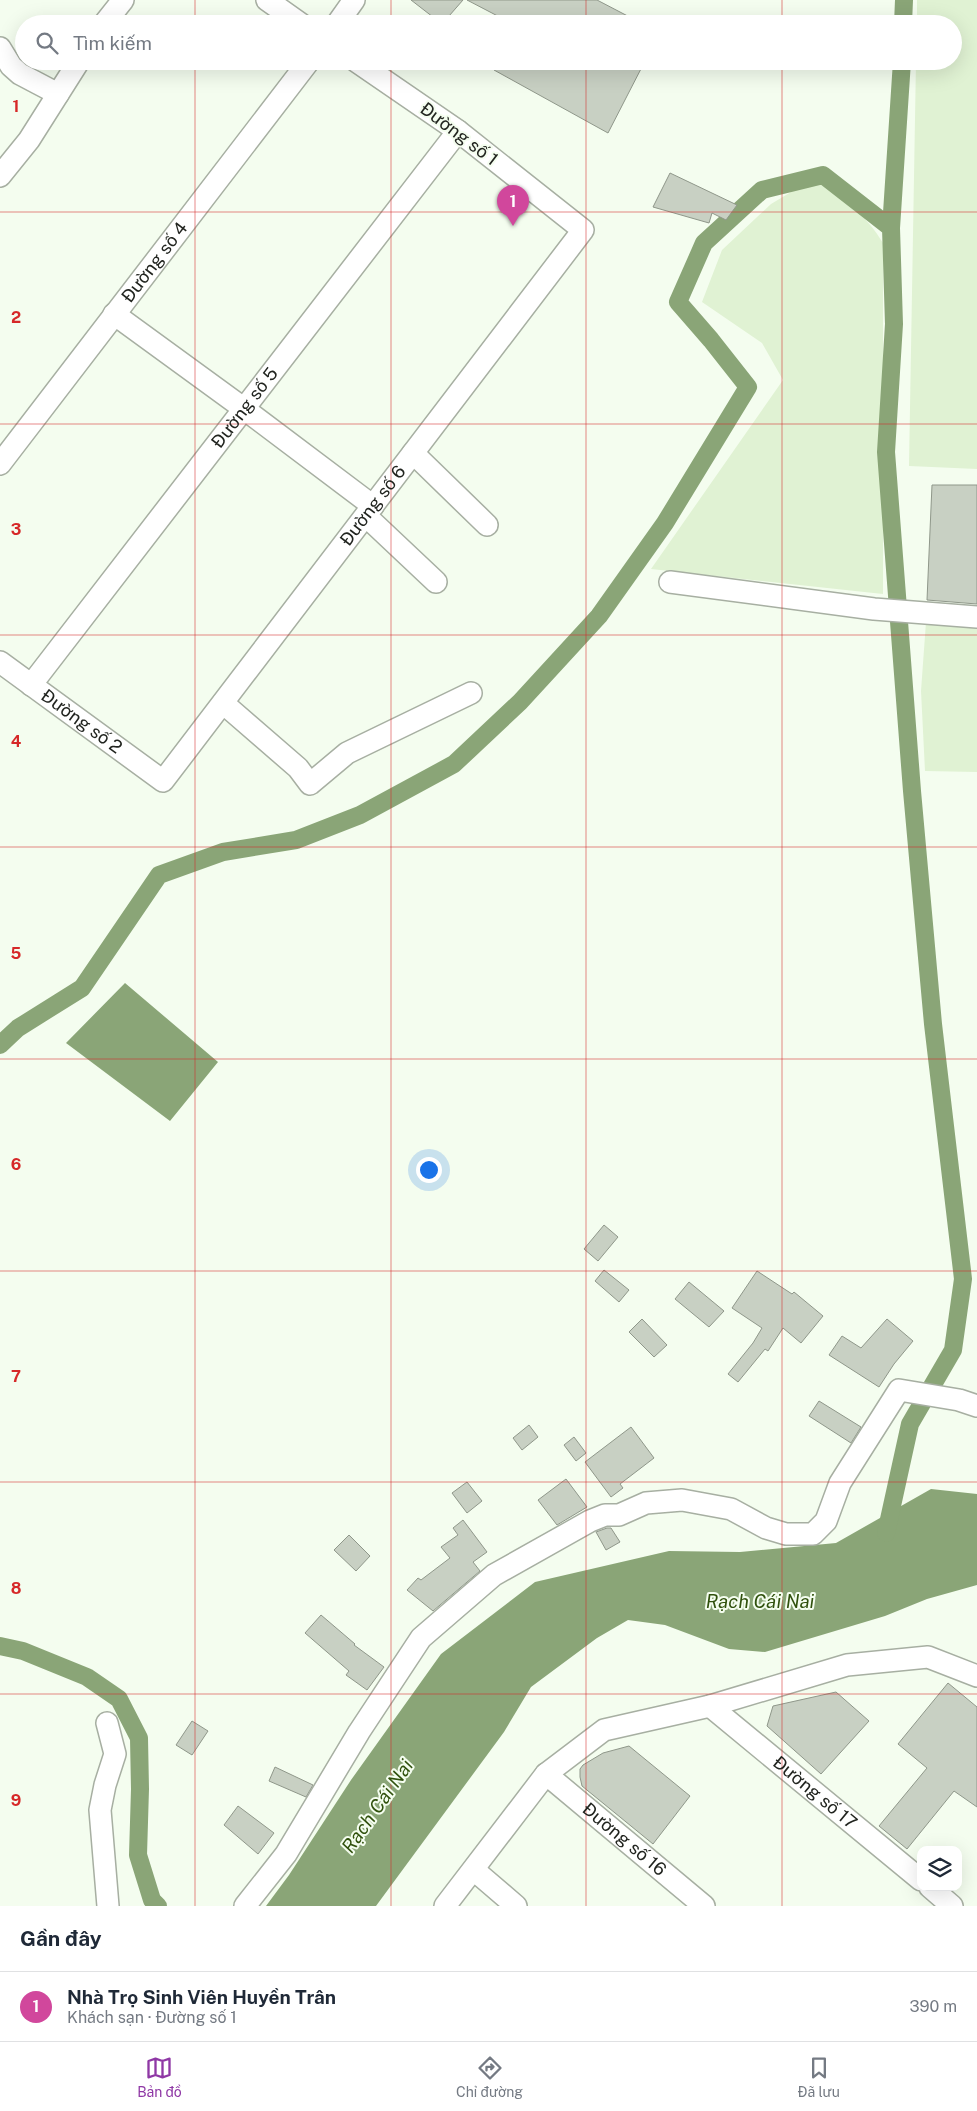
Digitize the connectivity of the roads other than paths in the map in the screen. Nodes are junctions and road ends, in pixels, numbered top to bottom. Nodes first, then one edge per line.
1 (123, 0) edge
2 (267, 0) edge
3 (354, 0) edge
4 (111, 15) edge
5 (288, 15) edge
6 (343, 15) edge
7 (0, 48) edge
8 (15, 70) edge
9 (16, 70) edge
10 (73, 70) edge
11 (302, 70) edge
12 (369, 70) edge
13 (58, 94) junction
14 (458, 131) junction
15 (0, 176) edge
16 (583, 230) joint
17 (114, 314) junction
18 (244, 408) junction
19 (413, 453) junction
20 (0, 464) edge
21 (369, 511) junction
22 (486, 525) dead end
23 (436, 582) dead end
24 (670, 582) dead end
25 (977, 617) edge
26 (0, 662) edge
27 (31, 685) junction
28 (471, 693) dead end
29 (223, 703) junction
30 (163, 781) joint
31 (968, 1403) edge
32 (977, 1676) edge
33 (710, 1706) junction
34 (107, 1723) dead end
35 (546, 1774) junction
36 (474, 1870) junction
37 (917, 1877) edge
38 (935, 1891) edge
39 (108, 1906) edge
40 (245, 1906) edge
41 (444, 1906) edge
42 (516, 1906) edge
43 (704, 1906) edge
44 (952, 1906) edge

1 - 4 street
2 - 5 street
3 - 6 street
7 - 8 street
9 - 13 street
10 - 13 street
11 - 17 street, Đường số 4
12 - 14 street, Đường số 1
13 - 15 street
14 - 16 street, Đường số 1
14 - 18 street, Đường số 5
16 - 19 street, Đường số 6
17 - 18 street
17 - 20 street, Đường số 4
18 - 21 street
18 - 27 street, Đường số 5
19 - 21 street, Đường số 6
19 - 22 street
21 - 23 street
21 - 29 street, Đường số 6
24 - 25 street
26 - 27 street, Đường số 2
27 - 30 street, Đường số 2
28 - 29 street
29 - 30 street, Đường số 6
31 - 40 street
32 - 33 street
33 - 35 street
33 - 37 street, Đường số 17
34 - 39 street
35 - 36 street
35 - 43 street, Đường số 16
36 - 41 street
36 - 42 street
38 - 44 street

